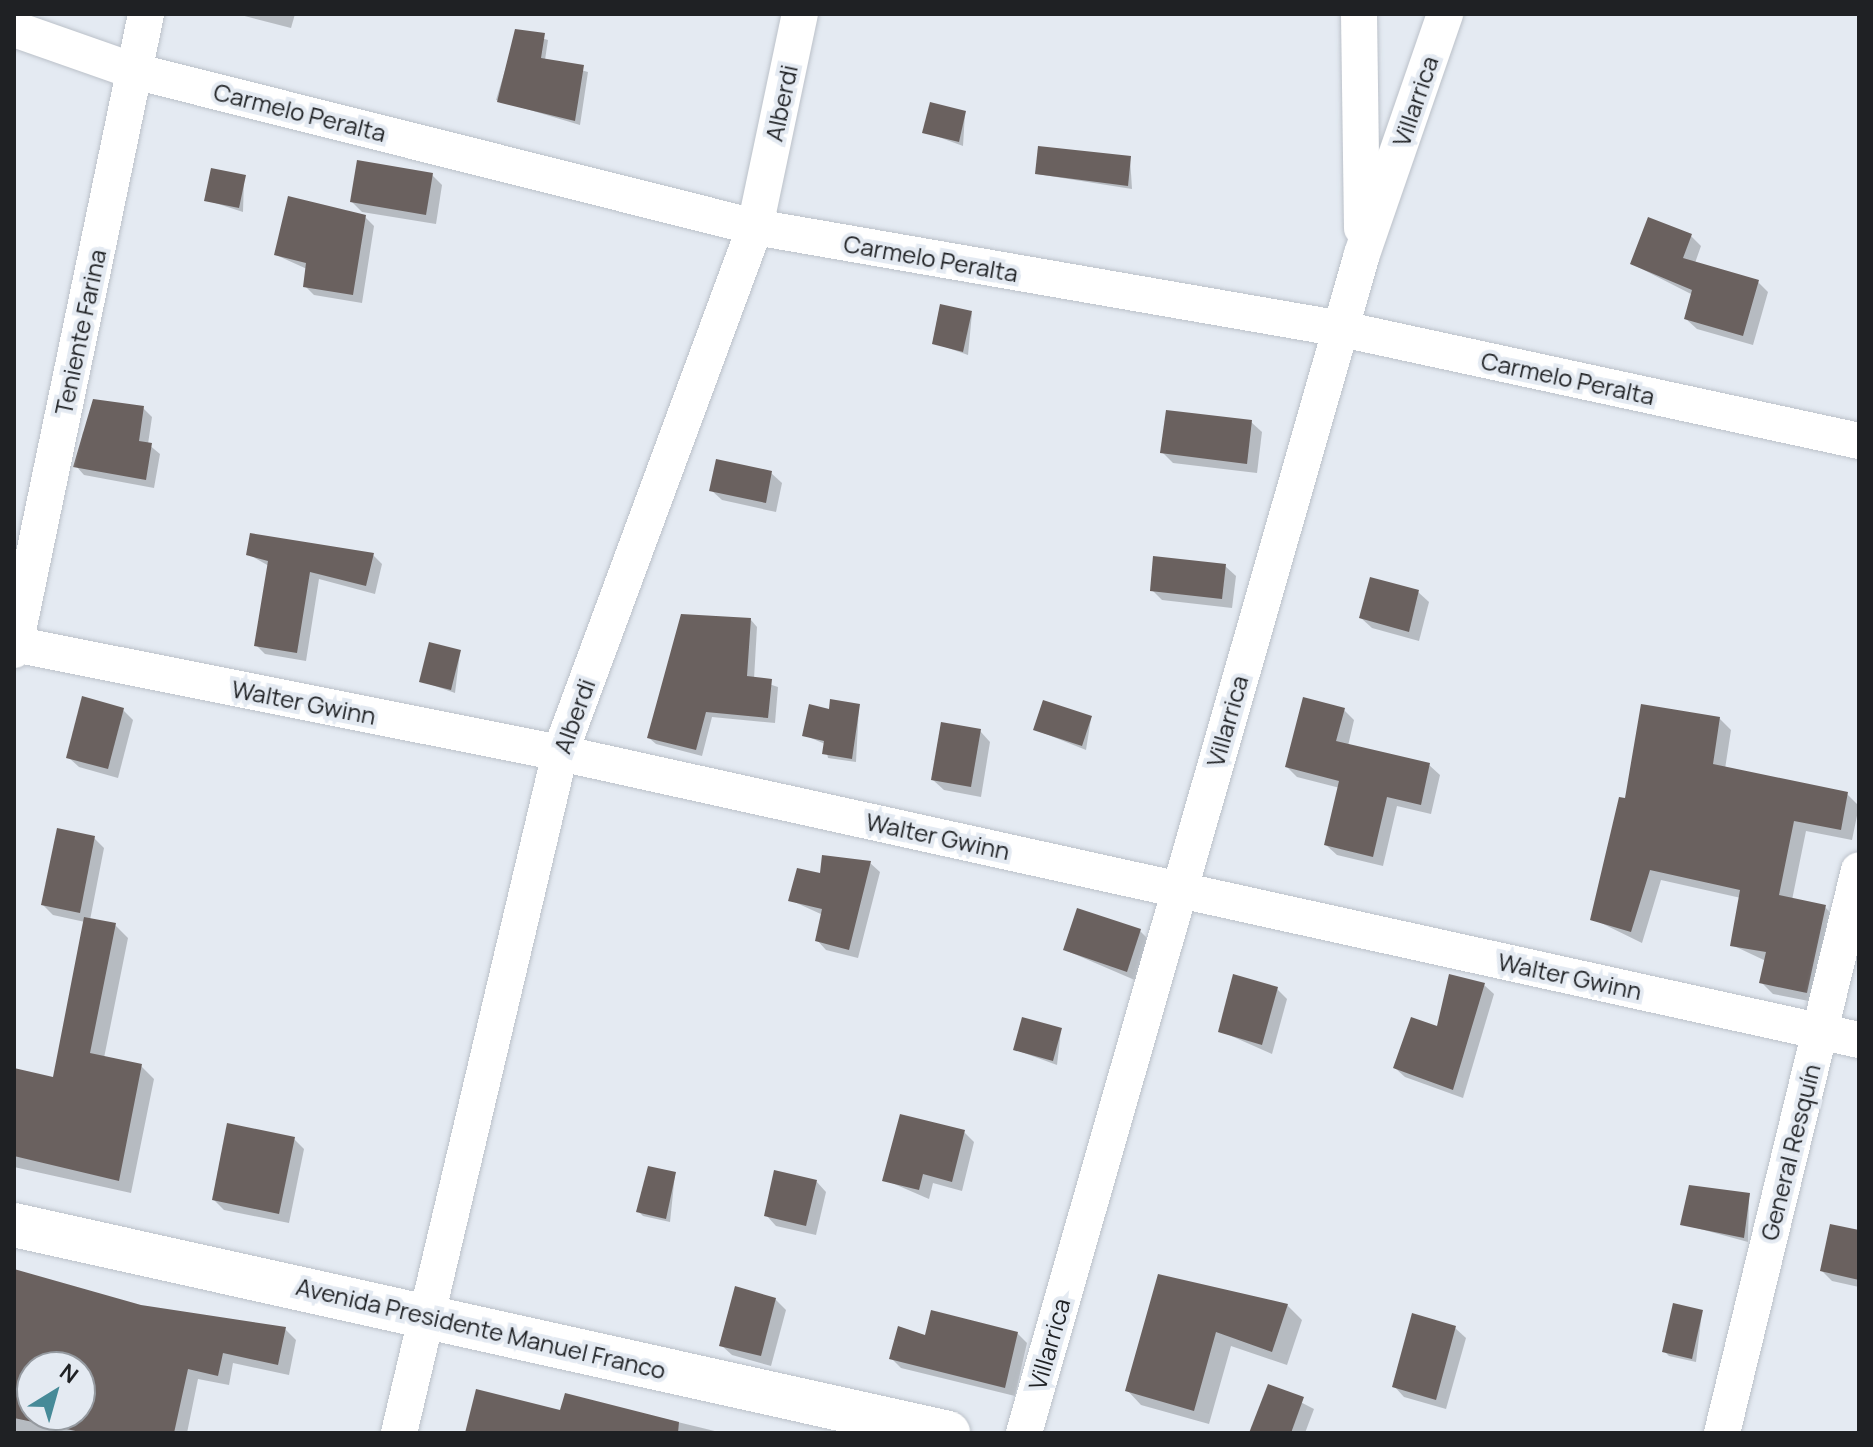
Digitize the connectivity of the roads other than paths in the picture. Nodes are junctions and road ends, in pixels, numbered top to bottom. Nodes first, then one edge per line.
1 (146, 14) edge
2 (800, 14) edge
3 (1359, 14) edge
4 (1445, 14) edge
5 (14, 29) edge
6 (134, 71) junction
7 (755, 227) junction
8 (1362, 254) junction
9 (1342, 329) junction
10 (1859, 441) edge
11 (14, 646) edge
12 (560, 753) junction
13 (1859, 870) edge
14 (1178, 889) junction
15 (1820, 1031) junction
16 (1859, 1040) edge
17 (14, 1225) edge
18 (424, 1314) junction
19 (399, 1433) edge
20 (948, 1433) edge
21 (1024, 1433) edge
22 (1722, 1433) edge

1 - 6 street, Teniente Farina
2 - 7 street, Alberdi
3 - 8 street
4 - 8 street, Villarrica
5 - 6 street, Carmelo Peralta
6 - 7 street, Carmelo Peralta
6 - 11 street, Teniente Farina
7 - 9 street, Carmelo Peralta
7 - 12 street, Alberdi
8 - 9 street, Villarrica
9 - 10 street, Carmelo Peralta
9 - 14 street, Villarrica
11 - 12 street, Walter Gwinn
12 - 14 street, Walter Gwinn
12 - 18 street, Alberdi
13 - 15 street, General Resquín
14 - 15 street, Walter Gwinn
14 - 21 street, Villarrica
15 - 16 street, Walter Gwinn
15 - 22 street, General Resquín
17 - 18 main road, Avenida Presidente Manuel Franco
18 - 19 street, Alberdi
18 - 20 main road, Avenida Presidente Manuel Franco

